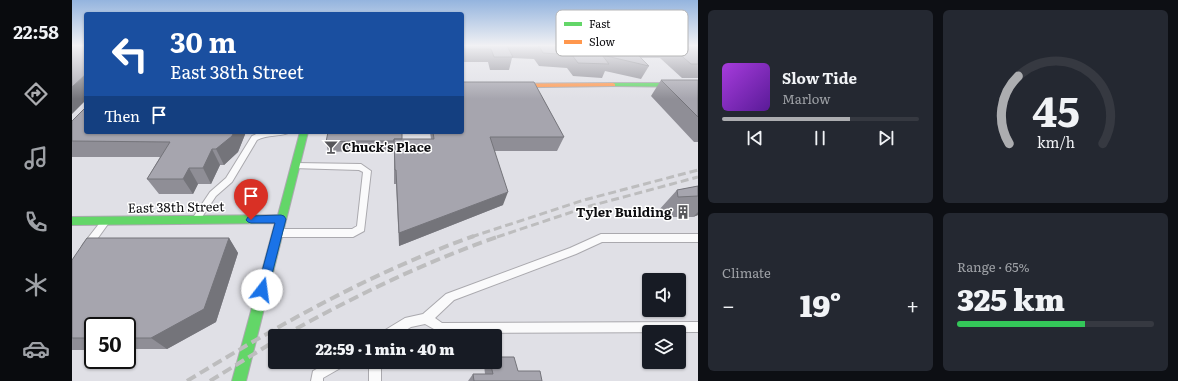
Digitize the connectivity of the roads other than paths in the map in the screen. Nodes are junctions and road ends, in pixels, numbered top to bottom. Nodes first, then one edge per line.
1 (698, 85) edge
2 (464, 86) edge
3 (262, 134) edge
4 (303, 134) edge
5 (295, 166) junction
6 (281, 219) junction
7 (195, 220) junction
8 (72, 221) edge
9 (105, 221) junction
10 (277, 233) junction
11 (698, 238) edge
12 (83, 251) edge
13 (426, 319) junction
14 (698, 327) edge
15 (398, 329) edge
16 (328, 369) edge
17 (375, 369) edge
18 (240, 381) edge
19 (317, 381) edge
20 (375, 381) edge

1 - 2 street
3 - 7 lane
4 - 5 street
5 - 6 street
5 - 10 lane
6 - 7 street, East 38th Street
6 - 10 street
7 - 9 street, East 38th Street
8 - 9 street, East 38th Street
9 - 12 lane
10 - 18 street
11 - 13 lane
13 - 14 lane
13 - 15 lane
16 - 19 lane
17 - 20 lane

